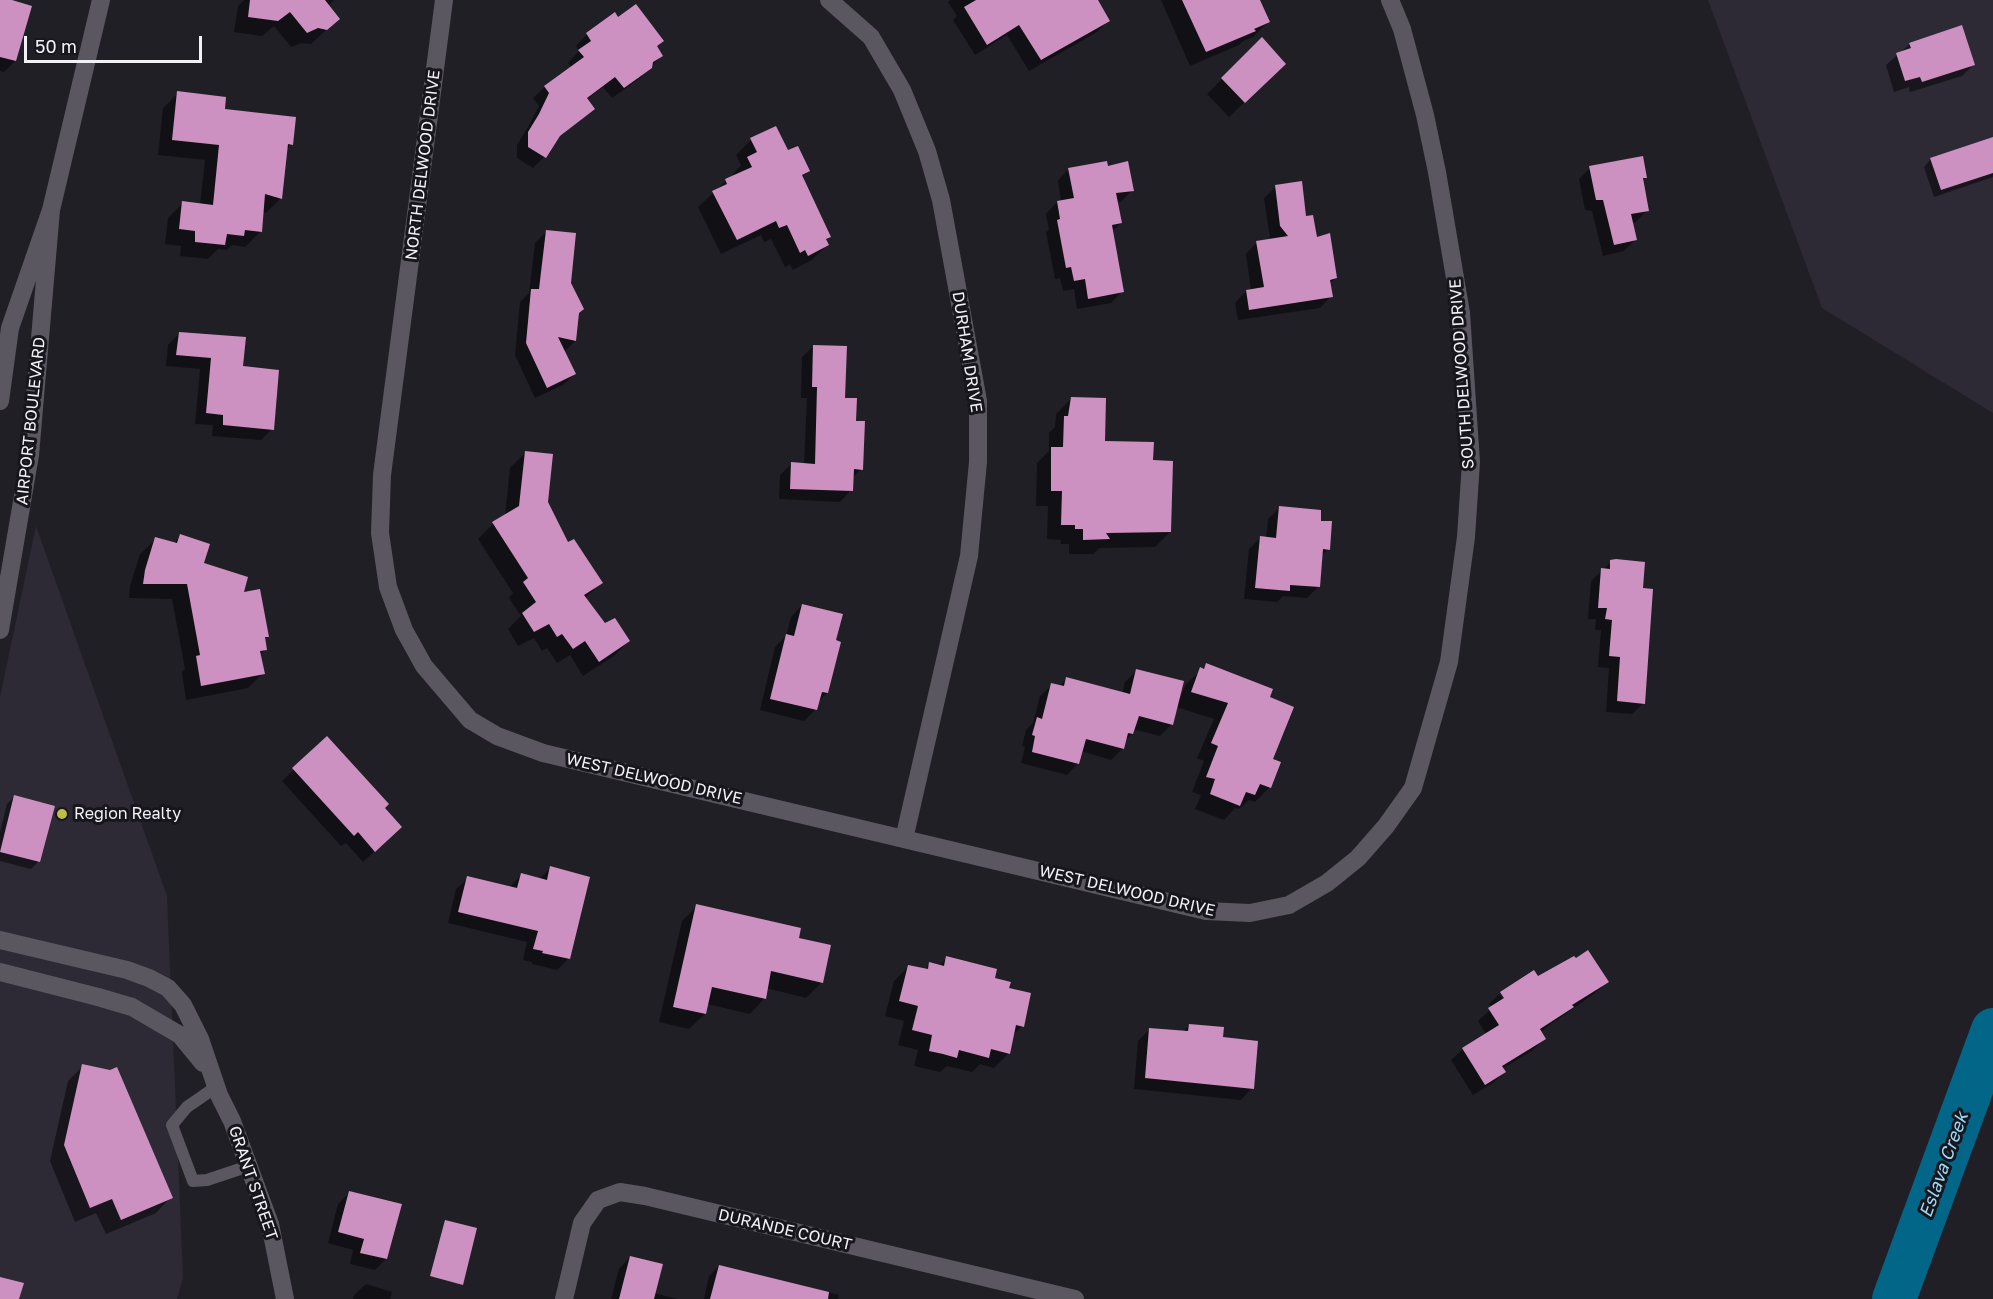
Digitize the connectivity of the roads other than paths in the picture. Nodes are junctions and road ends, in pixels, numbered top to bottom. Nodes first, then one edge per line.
1 (101, 0) edge
2 (444, 0) edge
3 (829, 0) edge
4 (1390, 0) edge
5 (51, 210) junction
6 (401, 330) joint
7 (0, 401) edge
8 (0, 630) edge
9 (904, 839) junction
10 (1250, 913) joint
11 (0, 940) edge
12 (0, 972) edge
13 (213, 1079) junction
14 (249, 1166) junction
15 (285, 1299) edge
16 (564, 1299) edge
17 (1075, 1299) edge

1 - 5 street, AIRPORT BOULEVARD
2 - 6 street, NORTH DELWOOD DRIVE
3 - 9 street, DURHAM DRIVE
4 - 10 street, SOUTH DELWOOD DRIVE
5 - 7 street, AIRPORT BOULEVARD
5 - 8 street, AIRPORT BOULEVARD
6 - 9 street, WEST DELWOOD DRIVE
9 - 10 street, WEST DELWOOD DRIVE
11 - 13 street
12 - 13 street
13 - 14 street, GRANT STREET
13 - 14 lane
14 - 15 street, GRANT STREET
16 - 17 street, DURANDE COURT

